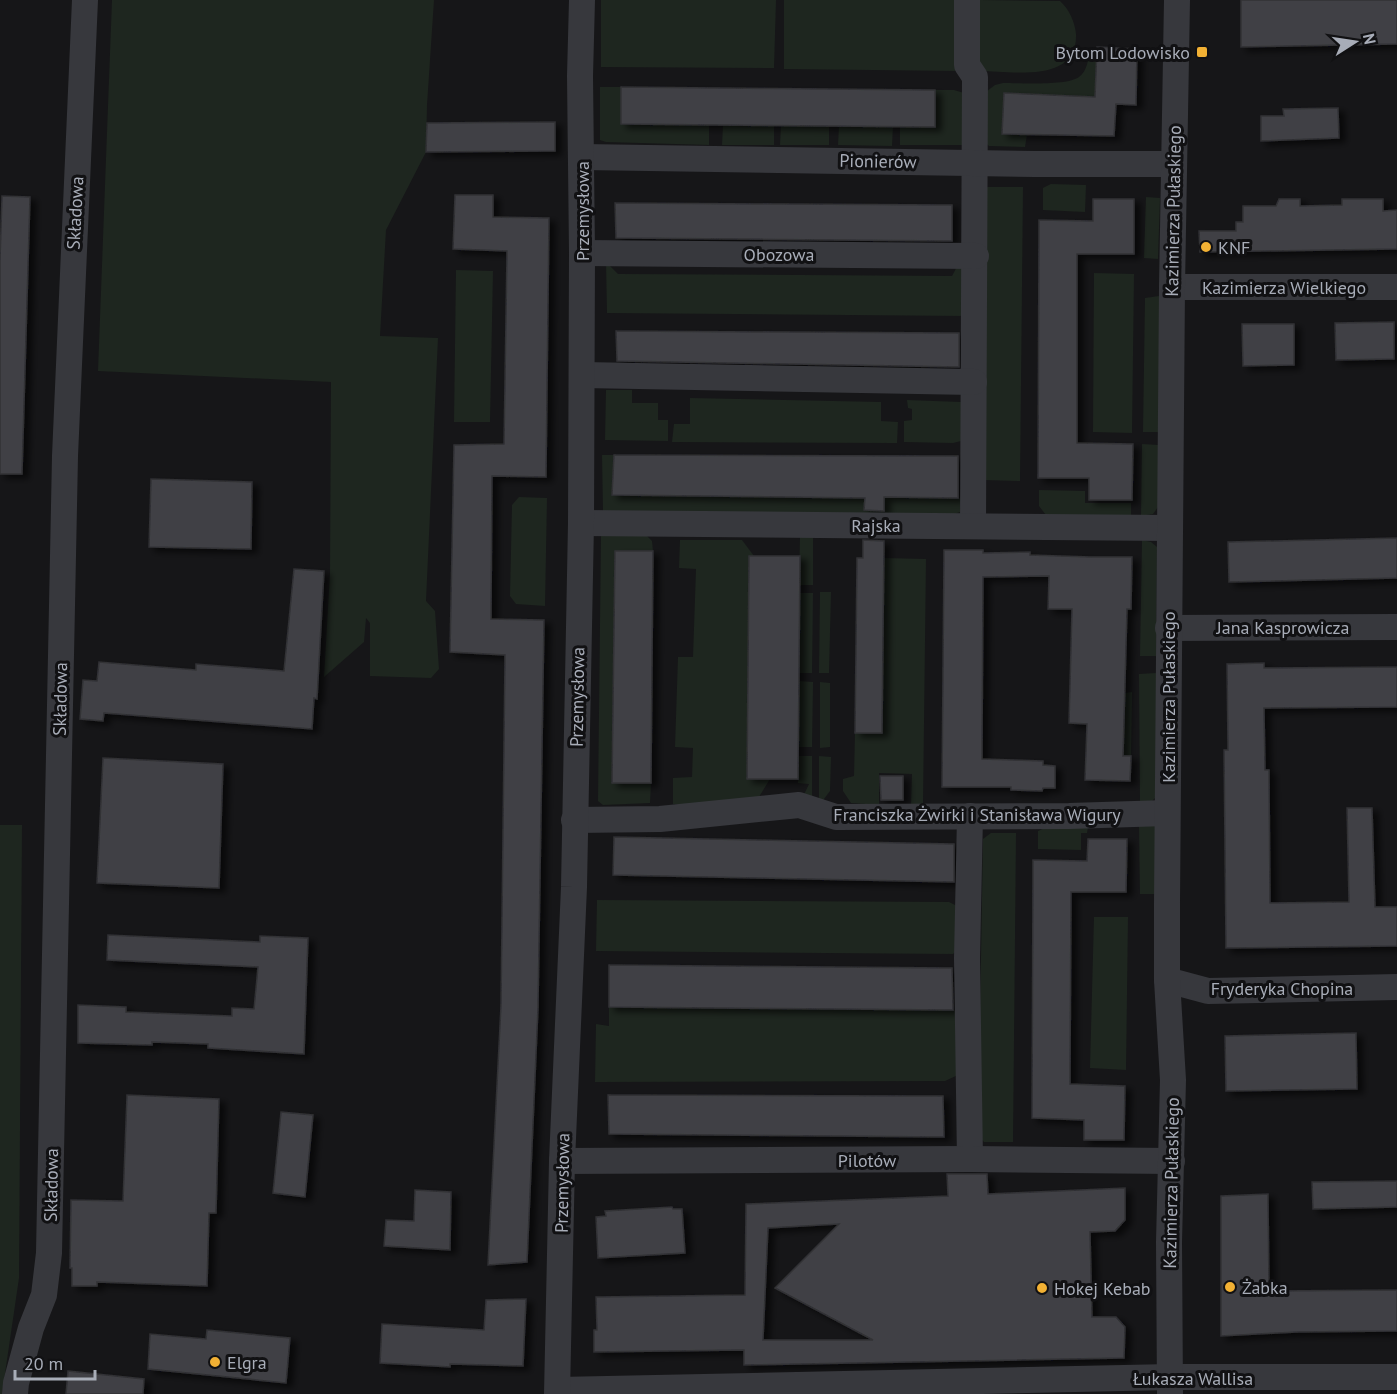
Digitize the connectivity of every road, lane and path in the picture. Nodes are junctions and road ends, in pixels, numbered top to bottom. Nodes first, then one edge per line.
1 (85, 0) edge
2 (582, 0) edge
3 (967, 0) edge
4 (1177, 0) edge
5 (582, 157) junction
6 (975, 162) junction
7 (1174, 164) junction
8 (582, 253) junction
9 (976, 256) junction
10 (1397, 286) edge
11 (1172, 287) junction
12 (582, 375) junction
13 (974, 382) junction
14 (581, 523) junction
15 (973, 526) junction
16 (1170, 528) junction
17 (1397, 627) edge
18 (1168, 628) junction
19 (1167, 813) junction
20 (970, 816) junction
21 (574, 820) junction
22 (1167, 980) junction
23 (1397, 987) edge
24 (970, 1159) junction
25 (562, 1161) junction
26 (1172, 1161) junction
27 (1397, 1377) edge
28 (1170, 1386) edge
29 (557, 1392) edge
30 (15, 1394) edge

1 - 30 street, Składowa
2 - 5 street, Przemysłowa
3 - 6 street
4 - 7 street, Kazimierza Pułaskiego
5 - 6 street, Pionierów
5 - 8 street, Przemysłowa
6 - 7 street, Pionierów
6 - 9 street
7 - 11 street, Kazimierza Pułaskiego
8 - 9 street, Obozowa
8 - 12 street, Przemysłowa
9 - 13 street
10 - 11 street, Kazimierza Wielkiego
11 - 16 street, Kazimierza Pułaskiego
12 - 13 street
12 - 14 street, Przemysłowa
13 - 15 street
14 - 15 street, Rajska
14 - 21 street, Przemysłowa
15 - 16 street, Rajska
16 - 18 street, Kazimierza Pułaskiego
17 - 18 street, Jana Kasprowicza
18 - 19 street, Kazimierza Pułaskiego
19 - 20 street, Franciszka Żwirki i Stanisława Wigury
19 - 22 street, Kazimierza Pułaskiego
20 - 21 street, Franciszka Żwirki i Stanisława Wigury
20 - 24 street
21 - 25 street, Przemysłowa
22 - 23 street, Fryderyka Chopina
22 - 26 street, Kazimierza Pułaskiego
24 - 25 street, Pilotów
24 - 26 street, Pilotów
25 - 29 street, Przemysłowa
26 - 28 street, Kazimierza Pułaskiego
27 - 28 street, Łukasza Wallisa
28 - 29 street, Łukasza Wallisa

